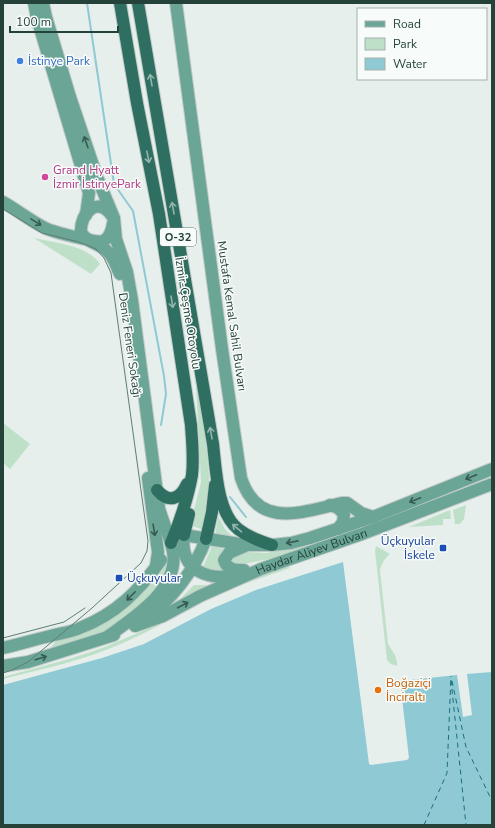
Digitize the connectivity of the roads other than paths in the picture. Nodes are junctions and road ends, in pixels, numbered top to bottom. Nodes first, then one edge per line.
1 (34, 3) edge
2 (43, 3) edge
3 (120, 3) edge
4 (138, 3) edge
5 (176, 3) edge
6 (3, 202) edge
7 (86, 215) junction
8 (114, 218) junction
9 (87, 240) junction
10 (492, 469) edge
11 (216, 472) junction
12 (192, 473) junction
13 (492, 484) edge
14 (153, 492) junction
15 (330, 505) junction
16 (373, 517) junction
17 (338, 529) junction
18 (177, 537) junction
19 (206, 538) junction
20 (246, 545) junction
21 (272, 545) junction
22 (156, 566) junction
23 (192, 567) junction
24 (261, 569) junction
25 (135, 626) junction
26 (107, 637) junction
27 (3, 648) edge
28 (3, 666) edge

1 - 7 main road
8 -> 2 main road, Deniz Feneri Sokağı
3 -> 12 highway, İzmir-Çeşme Otoyolu / O-32
11 -> 4 highway, İzmir-Çeşme Otoyolu / O-32
5 - 15 main road, Mustafa Kemal Sahil Bulvarı
6 -> 9 main road
7 - 8 main road
7 - 9 main road
8 - 9 main road
8 - 14 main road, Deniz Feneri Sokağı
9 - 14 main road, Deniz Feneri Sokağı
10 -> 16 main road, Haydar Aliyev Bulvarı
11 - 19 highway
21 -> 11 highway
12 - 14 highway
12 - 18 highway, İzmir-Çeşme Otoyolu
13 - 24 main road, Haydar Aliyev Bulvarı
14 - 18 main road
14 -> 22 main road
15 - 16 main road, Mustafa Kemal Sahil Bulvarı
15 - 17 main road
16 - 17 main road, Haydar Aliyev Bulvarı
17 -> 21 main road, Haydar Aliyev Bulvarı
18 - 19 main road, Haydar Aliyev Bulvarı
18 - 22 main road
18 - 23 main road
18 - 26 main road
19 - 20 main road, Haydar Aliyev Bulvarı
19 - 23 main road
20 - 21 main road, Haydar Aliyev Bulvarı
20 - 24 main road
22 -> 27 main road
23 - 24 main road
23 - 25 main road
25 -> 24 main road, Haydar Aliyev Bulvarı
25 - 26 main road
28 -> 26 main road

